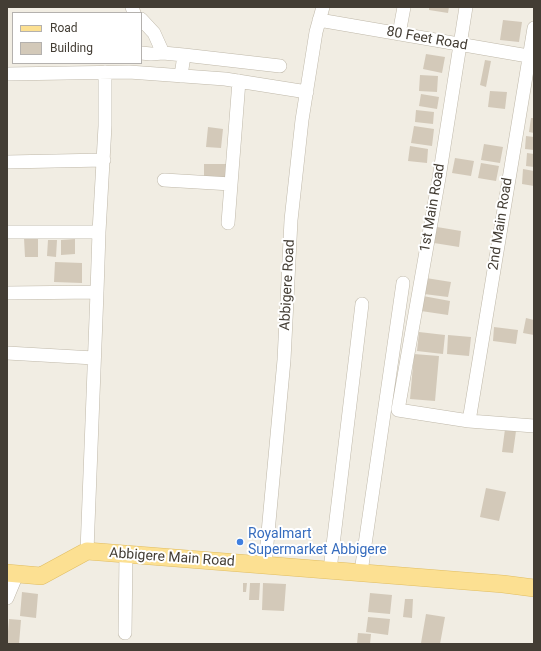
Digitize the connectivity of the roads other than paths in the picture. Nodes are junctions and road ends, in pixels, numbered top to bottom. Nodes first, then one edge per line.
1 (323, 7) edge
2 (404, 7) edge
3 (466, 7) edge
4 (142, 20) edge
5 (319, 20) junction
6 (534, 28) edge
7 (399, 34) junction
8 (460, 45) junction
9 (142, 53) edge
10 (163, 53) junction
11 (184, 55) junction
12 (532, 57) edge
13 (280, 66) dead end
14 (104, 72) junction
15 (7, 74) edge
16 (181, 76) junction
17 (239, 81) junction
18 (306, 92) junction
19 (104, 160) junction
20 (7, 162) edge
21 (164, 180) dead end
22 (231, 184) junction
23 (228, 223) dead end
24 (7, 232) edge
25 (98, 232) junction
26 (403, 283) dead end
27 (97, 292) junction
28 (7, 293) edge
29 (362, 304) dead end
30 (7, 353) edge
31 (94, 358) junction
32 (469, 421) junction
33 (534, 426) edge
34 (87, 551) junction
35 (126, 554) junction
36 (265, 565) junction
37 (330, 570) junction
38 (361, 572) junction
39 (12, 574) edge
40 (534, 588) edge
41 (7, 598) edge
42 (125, 633) dead end

1 - 5 street, Abbigere Road
2 - 7 street
3 - 8 street, 1st Main Road
4 - 10 street
5 - 7 street, 80 Feet Road
5 - 18 street, Abbigere Road
6 - 12 street, 2nd Main Road
7 - 8 street, 80 Feet Road
8 - 12 street, 80 Feet Road
8 - 32 street, 1st Main Road
9 - 10 street
10 - 11 street
11 - 13 street
11 - 16 street
12 - 32 street, 2nd Main Road
14 - 15 street
14 - 16 street
14 - 19 street
16 - 17 street
17 - 18 street
17 - 22 street
18 - 36 street, Abbigere Road
19 - 20 street
19 - 25 street
21 - 22 street
22 - 23 street
24 - 25 street
25 - 27 street
26 - 38 street
27 - 28 street
27 - 31 street
29 - 37 street
30 - 31 street
31 - 34 street
32 - 33 street
34 - 35 main road, Abbigere Main Road
34 - 39 main road
35 - 36 main road, Abbigere Main Road
35 - 42 street
36 - 37 main road, Abbigere Main Road
37 - 38 main road, Abbigere Main Road
38 - 40 main road, Abbigere Main Road
39 - 41 street

